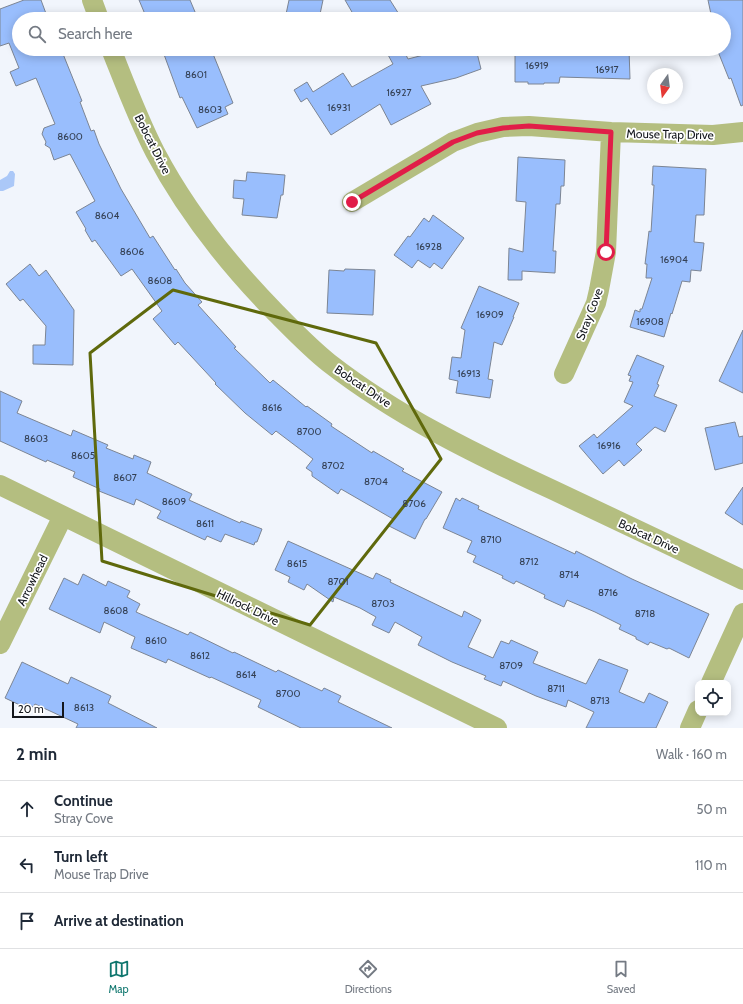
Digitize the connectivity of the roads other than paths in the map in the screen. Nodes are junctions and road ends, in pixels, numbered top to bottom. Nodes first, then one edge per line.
1 (92, 0) edge
2 (96, 12) edge
3 (114, 56) edge
4 (611, 132) junction
5 (743, 132) edge
6 (352, 202) dead end
7 (564, 374) dead end
8 (0, 485) edge
9 (63, 516) junction
10 (743, 580) edge
11 (743, 613) edge
12 (0, 644) edge
13 (711, 680) edge
14 (695, 716) edge
15 (497, 728) edge
16 (690, 728) edge

1 - 2 street
3 - 10 street, Bobcat Drive
4 - 5 street, Mouse Trap Drive
4 - 6 street, Mouse Trap Drive
4 - 7 street, Stray Cove
8 - 9 street, Hillrock Drive
9 - 12 street, Arrowhead
9 - 15 street, Hillrock Drive
11 - 13 street
14 - 16 street

